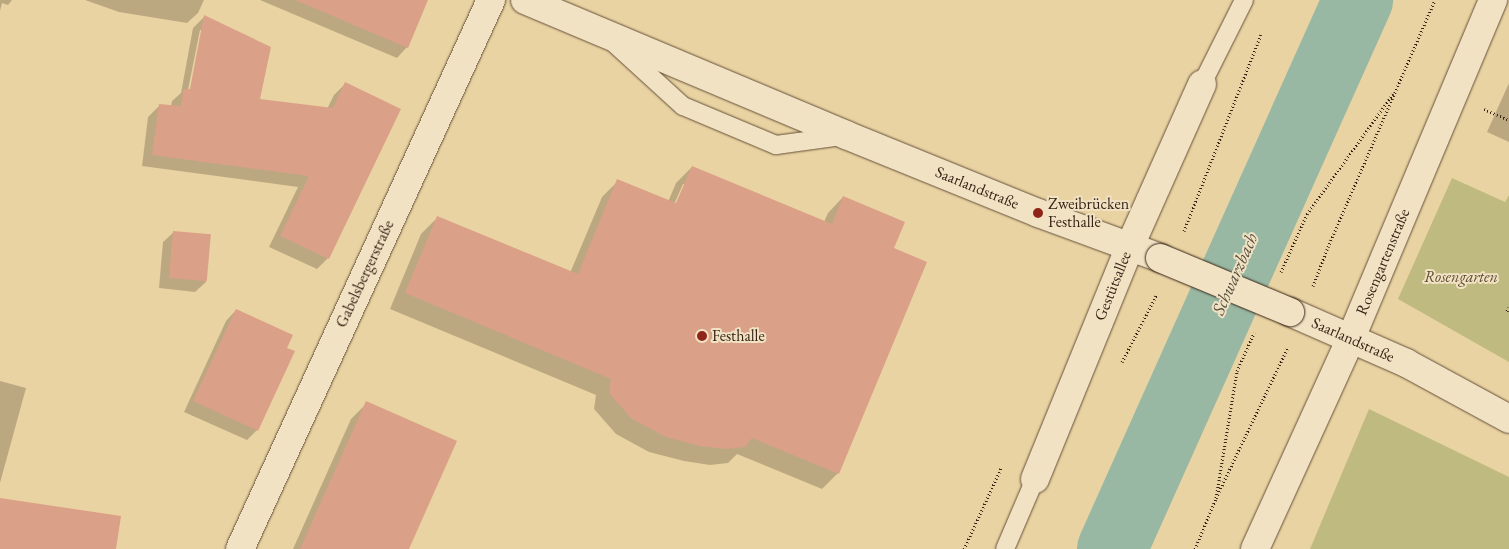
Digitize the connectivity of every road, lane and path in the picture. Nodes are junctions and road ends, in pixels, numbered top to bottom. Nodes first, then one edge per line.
1 (491, 0) edge
2 (525, 0) edge
3 (1244, 0) edge
4 (1435, 0) edge
5 (1493, 0) edge
6 (601, 31) junction
7 (1202, 84) joint
8 (846, 135) junction
9 (1130, 246) junction
10 (1296, 314) junction
11 (1351, 338) junction
12 (1509, 419) edge
13 (1035, 479) joint
14 (240, 549) edge
15 (1006, 549) edge
16 (1195, 549) edge
17 (1255, 549) edge

1 - 14 street, Gabelsbergerstraße
2 - 6 street, Saarlandstraße
3 - 7 lane, Gestütsallee
4 - 10 path
5 - 11 street, Rosengartenstraße
6 - 8 street, Saarlandstraße
6 - 8 lane
7 - 9 street, Gestütsallee
8 - 9 street, Saarlandstraße
9 - 10 street, Saarlandstraße, bridge
9 - 13 street, Gestütsallee
10 - 11 street, Saarlandstraße
10 - 16 path
11 - 12 street, Saarlandstraße
11 - 17 street, Rosengartenstraße
13 - 15 lane, Gestütsallee

